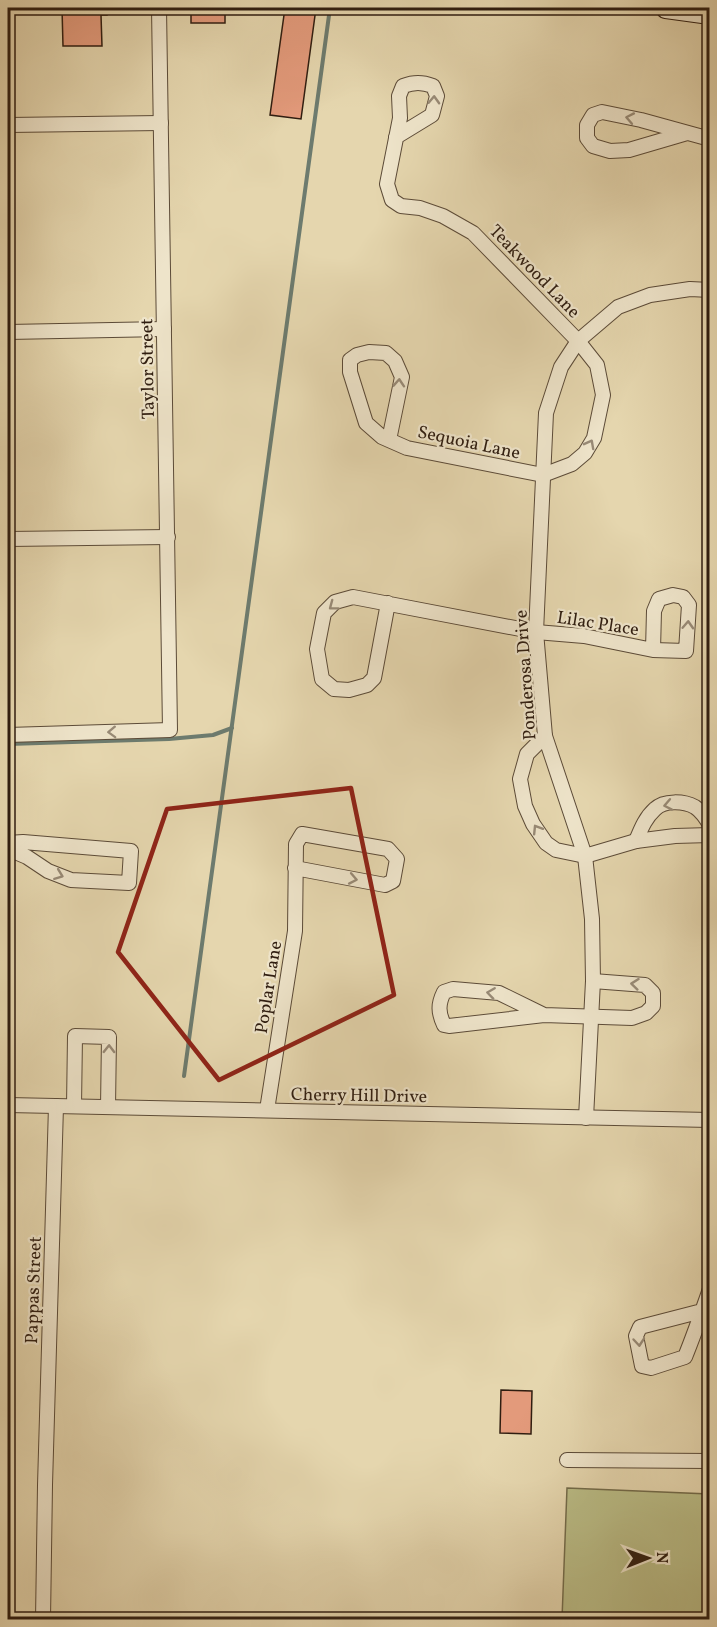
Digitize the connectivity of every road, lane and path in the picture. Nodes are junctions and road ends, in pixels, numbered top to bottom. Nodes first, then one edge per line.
1 (159, 8) edge
2 (666, 8) edge
3 (710, 14) edge
4 (161, 123) junction
5 (8, 125) edge
6 (687, 133) junction
7 (396, 137) dead end
8 (710, 139) edge
9 (710, 290) edge
10 (164, 329) junction
11 (8, 332) edge
12 (578, 341) junction
13 (389, 440) junction
14 (543, 475) junction
15 (168, 537) junction
16 (8, 539) edge
17 (388, 603) junction
18 (536, 632) junction
19 (653, 650) dead end
20 (8, 735) edge
21 (545, 736) junction
22 (710, 825) edge
23 (710, 835) edge
24 (636, 841) junction
25 (8, 843) edge
26 (8, 849) edge
27 (585, 856) junction
28 (296, 868) junction
29 (592, 981) junction
30 (544, 1015) junction
31 (591, 1017) junction
32 (8, 1105) edge
33 (56, 1106) junction
34 (74, 1106) junction
35 (108, 1107) junction
36 (267, 1110) junction
37 (586, 1118) junction
38 (710, 1120) edge
39 (710, 1289) edge
40 (702, 1311) junction
41 (567, 1460) dead end
42 (710, 1461) edge
43 (44, 1620) edge

1 - 4 street, Taylor Street
2 - 3 main road
4 - 5 street
4 - 10 street, Taylor Street
6 -> 6 street
6 - 8 street
7 - 12 street, Teakwood Lane
9 - 12 street, Ponderosa Drive
10 - 11 street
10 - 15 street, Taylor Street
12 - 14 street, Ponderosa Drive
14 -> 12 street
13 -> 13 street, Sequoia Lane
13 - 14 street, Sequoia Lane
14 - 18 street, Ponderosa Drive
15 - 16 street
15 -> 20 street, Taylor Street
17 -> 17 street
17 - 18 street, Lilac Place
18 - 19 street, Lilac Place
18 - 21 street, Ponderosa Drive
21 - 27 street, Ponderosa Drive
27 -> 21 street
22 -> 24 street
23 - 24 street
24 - 27 street
26 -> 25 street
27 - 29 street, Ponderosa Drive
28 -> 28 street, Poplar Lane
28 - 36 street, Poplar Lane
29 - 31 street, Ponderosa Drive
31 -> 29 street
30 -> 30 street
30 - 31 street
31 - 37 street, Ponderosa Drive
32 - 33 street, Cherry Hill Drive
33 - 34 street, Cherry Hill Drive
33 - 43 street, Pappas Street
34 - 35 street, Cherry Hill Drive
35 -> 34 street
35 - 36 street, Cherry Hill Drive
36 - 37 street, Cherry Hill Drive
37 - 38 street, Cherry Hill Drive
39 - 40 street
40 -> 40 street
41 - 42 street

